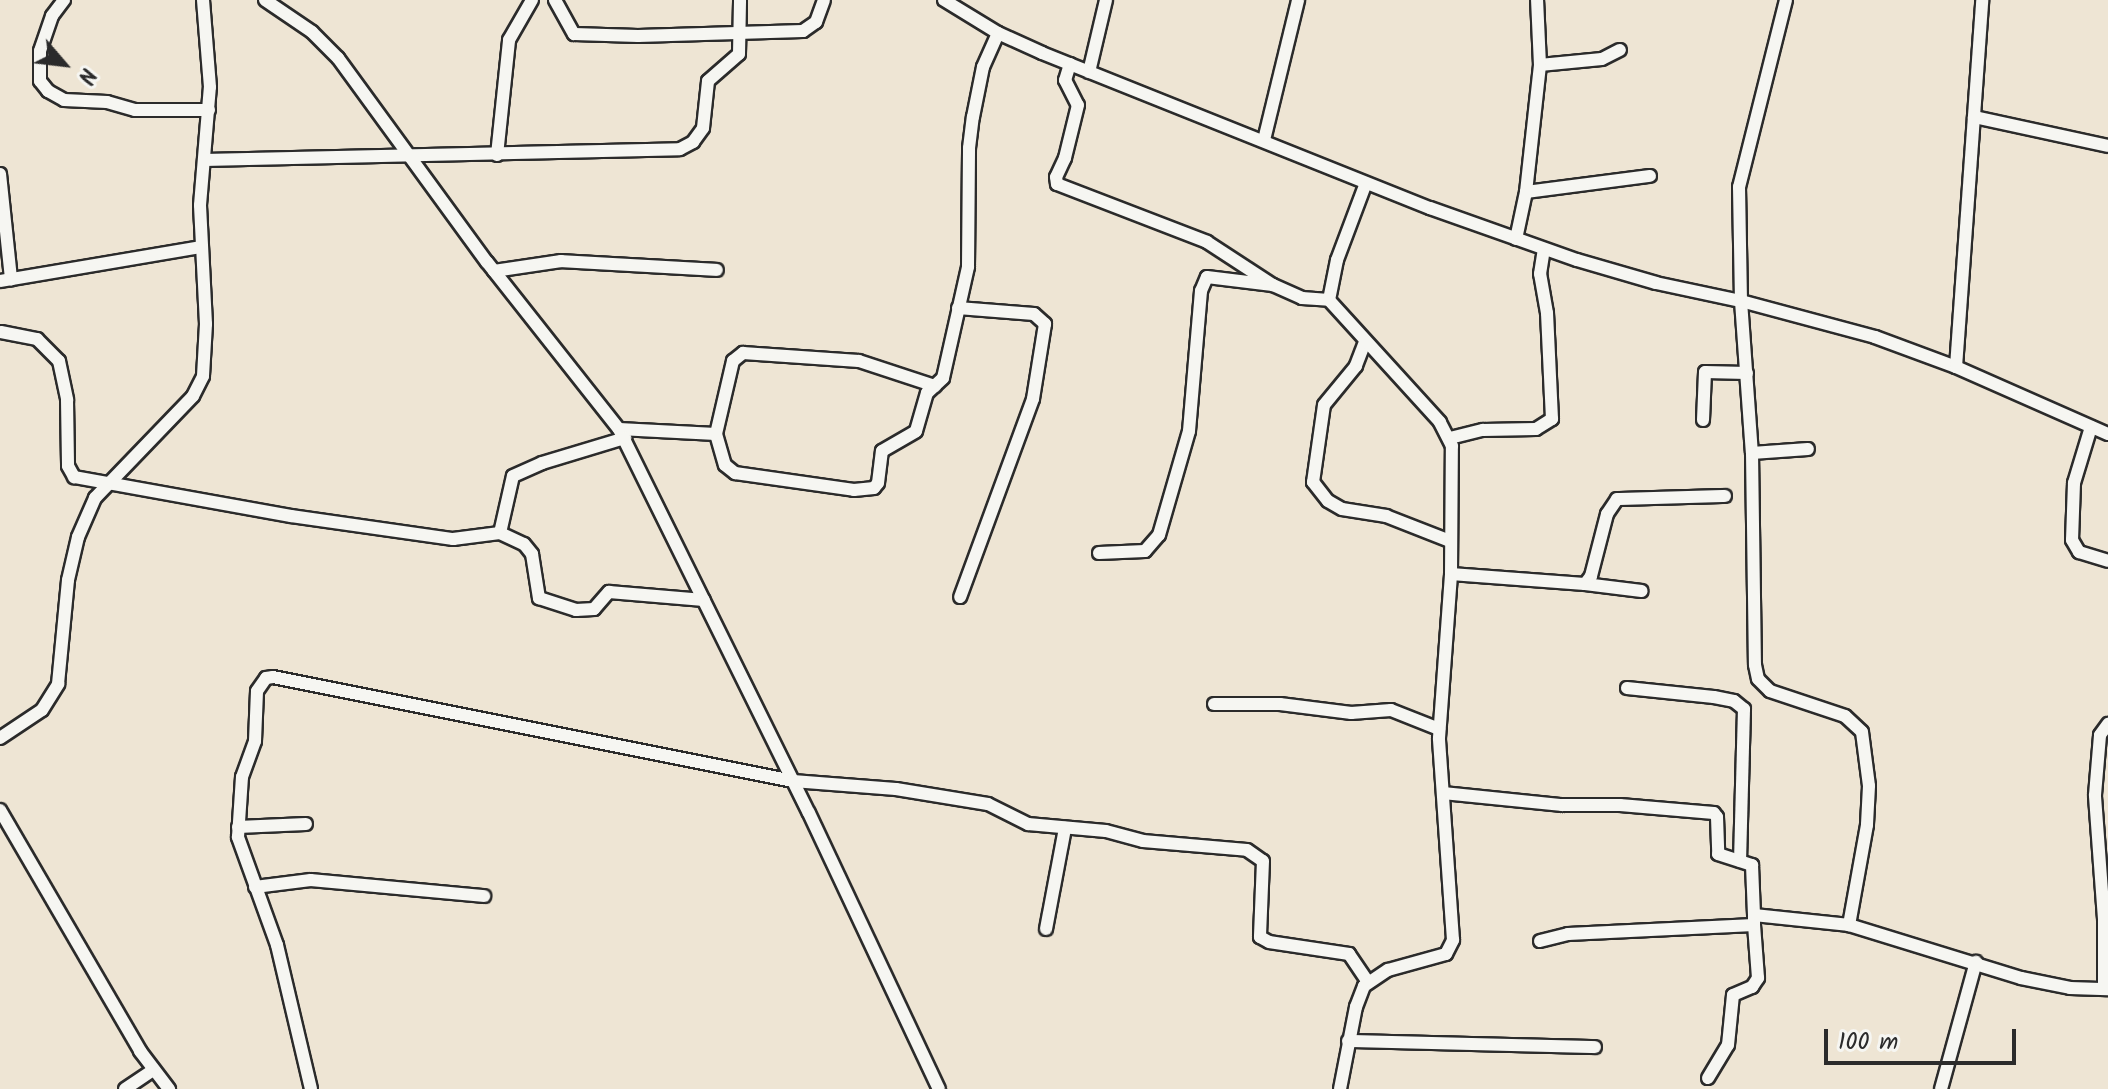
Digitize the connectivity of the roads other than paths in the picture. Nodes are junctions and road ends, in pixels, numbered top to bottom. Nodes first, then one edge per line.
1 (64, 0) edge
2 (203, 0) edge
3 (265, 0) edge
4 (532, 0) edge
5 (555, 0) edge
6 (740, 0) edge
7 (824, 0) edge
8 (944, 0) edge
9 (1106, 0) edge
10 (1298, 0) edge
11 (1537, 0) edge
12 (1786, 0) edge
13 (1982, 0) edge
14 (737, 30) junction
15 (998, 33) junction
16 (1620, 50) dead end
17 (1070, 64) junction
18 (1540, 65) junction
19 (1089, 72) junction
20 (209, 110) junction
21 (1974, 117) junction
22 (1264, 140) junction
23 (2108, 146) edge
24 (497, 155) junction
25 (410, 157) junction
26 (204, 160) junction
27 (0, 174) edge
28 (1650, 176) dead end
29 (1366, 183) junction
30 (1526, 192) junction
31 (1516, 239) junction
32 (200, 247) junction
33 (1544, 249) junction
34 (717, 270) dead end
35 (494, 271) junction
36 (5, 280) edge
37 (1273, 285) junction
38 (1329, 300) junction
39 (1741, 301) junction
40 (958, 308) junction
41 (1, 332) edge
42 (1365, 342) junction
43 (1956, 367) junction
44 (1747, 373) junction
45 (935, 386) junction
46 (1703, 420) dead end
47 (2091, 427) junction
48 (622, 433) junction
49 (716, 434) junction
50 (2108, 434) edge
51 (1450, 438) junction
52 (1808, 449) dead end
53 (1752, 453) junction
54 (106, 482) junction
55 (1725, 496) dead end
56 (500, 533) junction
57 (1450, 541) junction
58 (1099, 553) dead end
59 (2108, 561) edge
60 (1451, 574) junction
61 (1585, 584) junction
62 (1642, 591) dead end
63 (960, 597) dead end
64 (704, 600) junction
65 (1627, 688) dead end
66 (1214, 704) dead end
67 (2108, 724) edge
68 (1439, 729) junction
69 (0, 738) edge
70 (793, 781) junction
71 (1443, 793) junction
72 (0, 810) edge
73 (306, 824) dead end
74 (238, 827) junction
75 (1065, 828) junction
76 (1740, 861) junction
77 (255, 887) junction
78 (484, 896) dead end
79 (1754, 920) junction
80 (1849, 925) junction
81 (1046, 929) dead end
82 (1540, 941) dead end
83 (1976, 962) junction
84 (1368, 982) junction
85 (2106, 989) edge
86 (1348, 1041) junction
87 (1595, 1047) dead end
88 (152, 1071) junction
89 (1708, 1078) dead end
90 (125, 1089) edge
91 (169, 1089) edge
92 (311, 1089) edge
93 (939, 1089) edge
94 (1340, 1089) edge
95 (1941, 1089) edge

1 - 20 street
2 - 20 street
3 - 25 street
4 - 24 street
5 - 14 street
6 - 14 street
7 - 14 street
8 - 15 street
9 - 19 street
10 - 22 street
11 - 18 street
12 - 39 street
13 - 21 street
14 - 24 street
15 - 17 street
15 - 40 street
16 - 18 street
17 - 19 street
17 - 37 street
18 - 30 street
19 - 22 street
20 - 26 street
21 - 23 street
21 - 43 street
22 - 29 street
24 - 25 street
25 - 26 street
25 - 35 street
26 - 32 street
27 - 36 street
28 - 30 street
29 - 31 street
29 - 38 street
30 - 31 street
31 - 33 street
32 - 36 street
32 - 54 street
33 - 39 street
33 - 51 street
34 - 35 street
35 - 48 street
37 - 38 street
37 - 58 street
38 - 42 street
39 - 43 street
39 - 44 street
40 - 45 street
40 - 63 street
41 - 54 street
42 - 51 street
42 - 57 street
43 - 47 street
44 - 46 street
44 - 53 street
45 - 49 street
45 - 49 street
47 - 50 street
47 - 59 street
48 - 49 street
48 - 56 street
48 - 64 street
51 - 57 street
52 - 53 street
53 - 80 street
54 - 56 street
54 - 69 street
55 - 61 street
56 - 64 street
57 - 60 street
60 - 61 street
60 - 68 street
61 - 62 street
64 - 70 street
65 - 76 street
66 - 68 street
67 - 85 street
68 - 71 street
70 - 74 street
70 - 75 street
70 - 93 street
71 - 76 street
71 - 84 street
72 - 88 street
73 - 74 street
74 - 77 street
75 - 81 street
75 - 84 street
76 - 79 street
77 - 78 street
77 - 92 street
79 - 80 street
79 - 82 street
79 - 89 street
80 - 83 street
83 - 85 street
83 - 95 street
84 - 86 street
86 - 87 street
86 - 94 street
88 - 90 street
88 - 91 street

